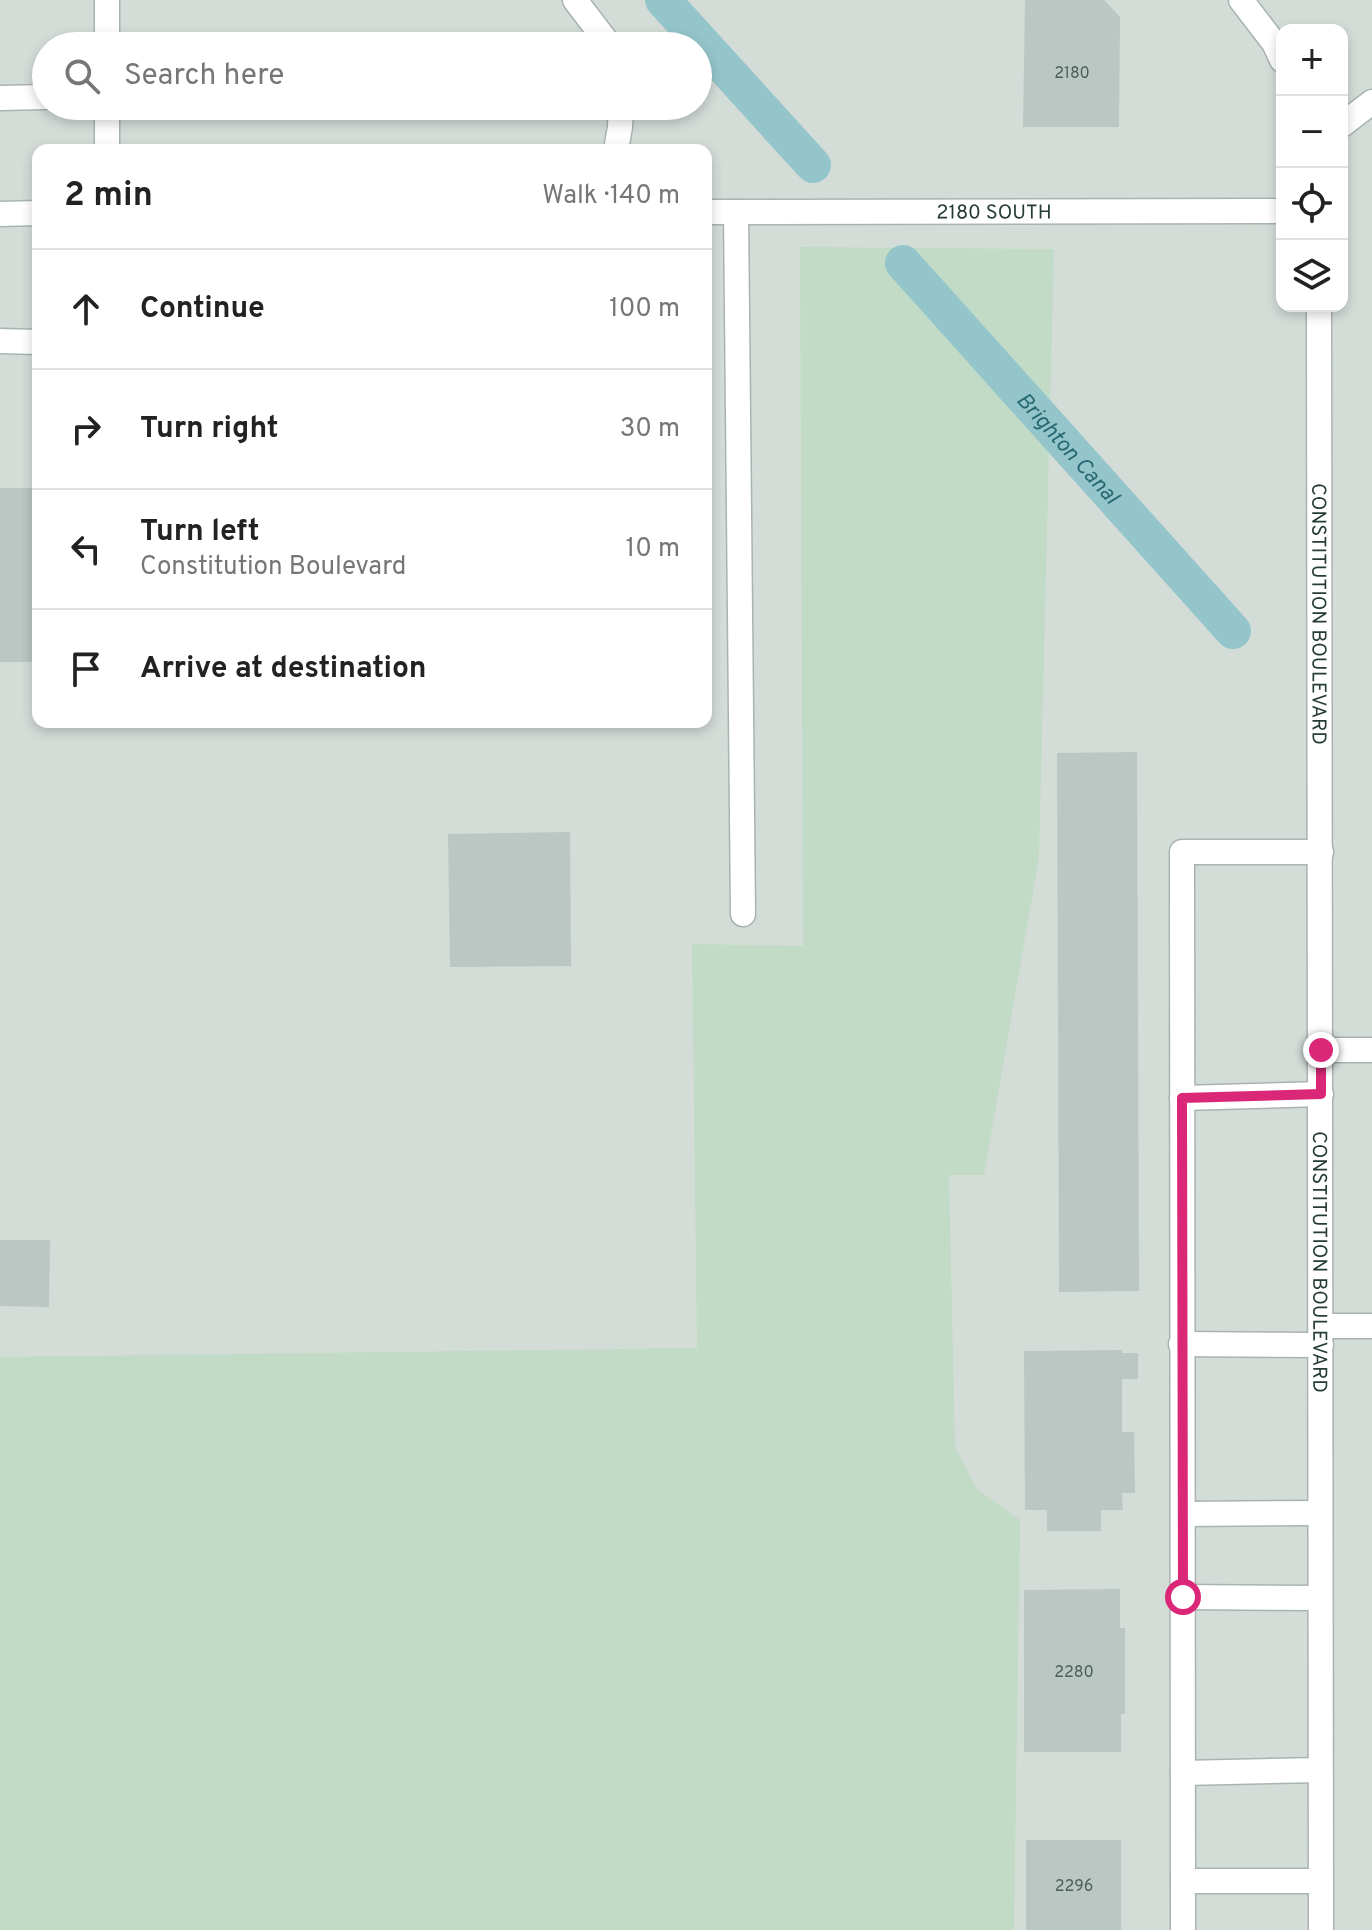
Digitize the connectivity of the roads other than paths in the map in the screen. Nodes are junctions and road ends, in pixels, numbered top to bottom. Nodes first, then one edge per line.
1 (107, 0) edge
2 (575, 0) edge
3 (1241, 0) edge
4 (107, 32) edge
5 (599, 32) edge
6 (1276, 47) edge
7 (32, 97) edge
8 (0, 98) edge
9 (1372, 102) edge
10 (107, 120) edge
11 (620, 120) edge
12 (1348, 120) edge
13 (107, 144) edge
14 (617, 144) edge
15 (1276, 211) edge
16 (712, 212) edge
17 (736, 212) junction
18 (32, 213) edge
19 (0, 214) edge
20 (1319, 312) edge
21 (0, 341) edge
22 (32, 342) edge
23 (1321, 852) junction
24 (743, 914) dead end
25 (1321, 1050) junction
26 (1372, 1050) edge
27 (1321, 1094) junction
28 (1182, 1098) junction
29 (1372, 1326) edge
30 (1321, 1335) junction
31 (1181, 1344) junction
32 (1319, 1513) junction
33 (1183, 1514) junction
34 (1183, 1597) junction
35 (1319, 1598) junction
36 (1320, 1770) junction
37 (1183, 1773) junction
38 (1183, 1881) junction
39 (1320, 1881) junction
40 (1183, 1930) edge
41 (1321, 1930) edge

1 - 4 street
2 - 5 street
3 - 6 street
7 - 8 street
9 - 12 street
10 - 13 street
11 - 14 street
15 - 17 street, 2180 SOUTH
16 - 17 street, 2180 SOUTH
17 - 24 street
18 - 19 street
20 - 23 street, CONSTITUTION BOULEVARD
21 - 22 street
23 - 25 street, CONSTITUTION BOULEVARD
23 - 28 street
25 - 26 street
25 - 27 street, CONSTITUTION BOULEVARD
27 - 28 street
27 - 30 street, CONSTITUTION BOULEVARD
28 - 31 street
29 - 30 street
30 - 31 street
30 - 32 street, CONSTITUTION BOULEVARD
31 - 33 street
32 - 33 street
32 - 35 street, CONSTITUTION BOULEVARD
33 - 34 street
34 - 35 street
34 - 37 street
35 - 36 street, CONSTITUTION BOULEVARD
36 - 37 street
36 - 39 street, CONSTITUTION BOULEVARD
37 - 38 street
38 - 39 street
38 - 40 street
39 - 41 street, CONSTITUTION BOULEVARD

